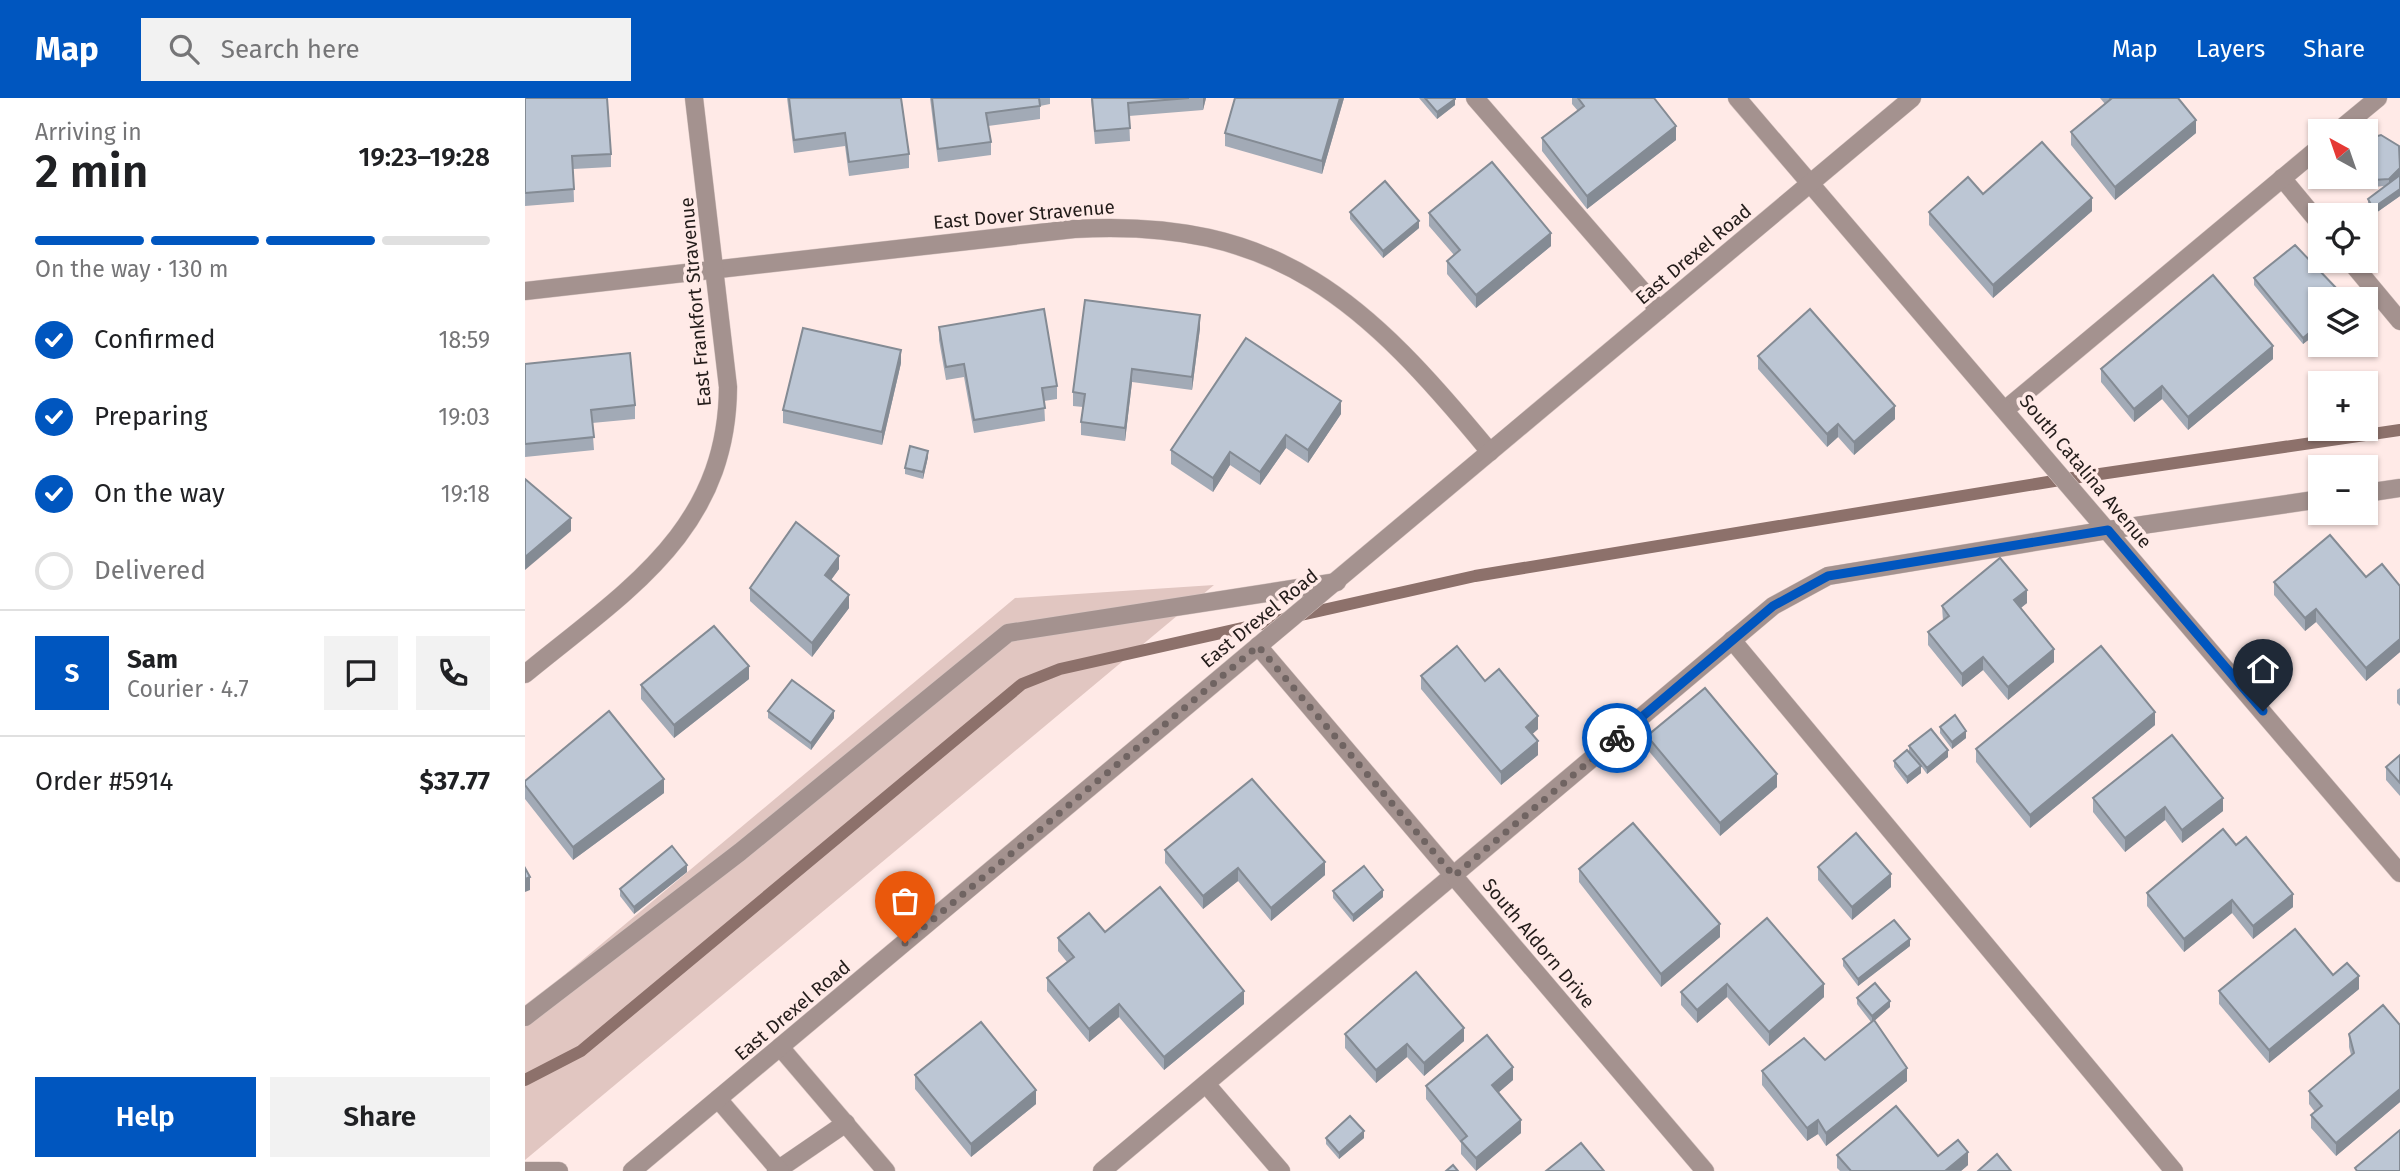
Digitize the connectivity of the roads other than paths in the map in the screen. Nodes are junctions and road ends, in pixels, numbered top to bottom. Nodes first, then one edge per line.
1 (694, 98) edge
2 (1475, 98) edge
3 (1737, 98) edge
4 (1912, 98) edge
5 (2378, 98) edge
6 (2353, 119) edge
7 (2308, 157) edge
8 (2282, 178) junction
9 (1811, 184) junction
10 (2308, 209) edge
11 (715, 270) junction
12 (2360, 273) edge
13 (525, 292) edge
14 (1659, 310) junction
15 (2400, 321) edge
16 (2006, 409) junction
17 (1490, 452) junction
18 (2400, 488) edge
19 (2378, 491) edge
20 (2308, 501) edge
21 (2108, 530) junction
22 (1337, 582) junction
23 (1732, 640) junction
24 (1258, 646) junction
25 (525, 674) edge
26 (2400, 873) edge
27 (1454, 876) junction
28 (525, 1017) edge
29 (780, 1047) junction
30 (1206, 1084) junction
31 (718, 1099) junction
32 (846, 1123) junction
33 (778, 1170) edge
34 (526, 1171) edge
35 (559, 1171) edge
36 (632, 1171) edge
37 (886, 1171) edge
38 (1102, 1171) edge
39 (1280, 1171) edge
40 (1705, 1171) edge
41 (2174, 1171) edge

1 - 11 street, East Frankfort Stravenue
2 - 14 street
3 - 9 street, South Catalina Avenue
4 - 9 street, East Drexel Road
5 - 6 street
7 - 8 street
8 - 10 street
8 - 16 street
9 - 14 street, East Drexel Road
9 - 16 street, South Catalina Avenue
11 - 13 street, East Dover Stravenue
11 - 17 street, East Dover Stravenue
11 - 25 street, East Frankfort Stravenue
12 - 15 street
14 - 17 street, East Drexel Road
16 - 21 street, South Catalina Avenue
17 - 22 street, East Drexel Road
18 - 19 street
20 - 21 street
21 - 23 street
21 - 26 street, South Catalina Avenue
22 - 24 street, East Drexel Road
22 - 28 street
23 - 27 street
23 - 41 street
24 - 27 street, South Aldorn Drive
24 - 29 street, East Drexel Road
27 - 30 street
27 - 40 street, South Aldorn Drive
29 - 31 street, East Drexel Road
29 - 32 street
30 - 38 street
30 - 39 street
31 - 33 street
31 - 36 street, East Drexel Road
32 - 33 street
32 - 37 street
34 - 35 street

